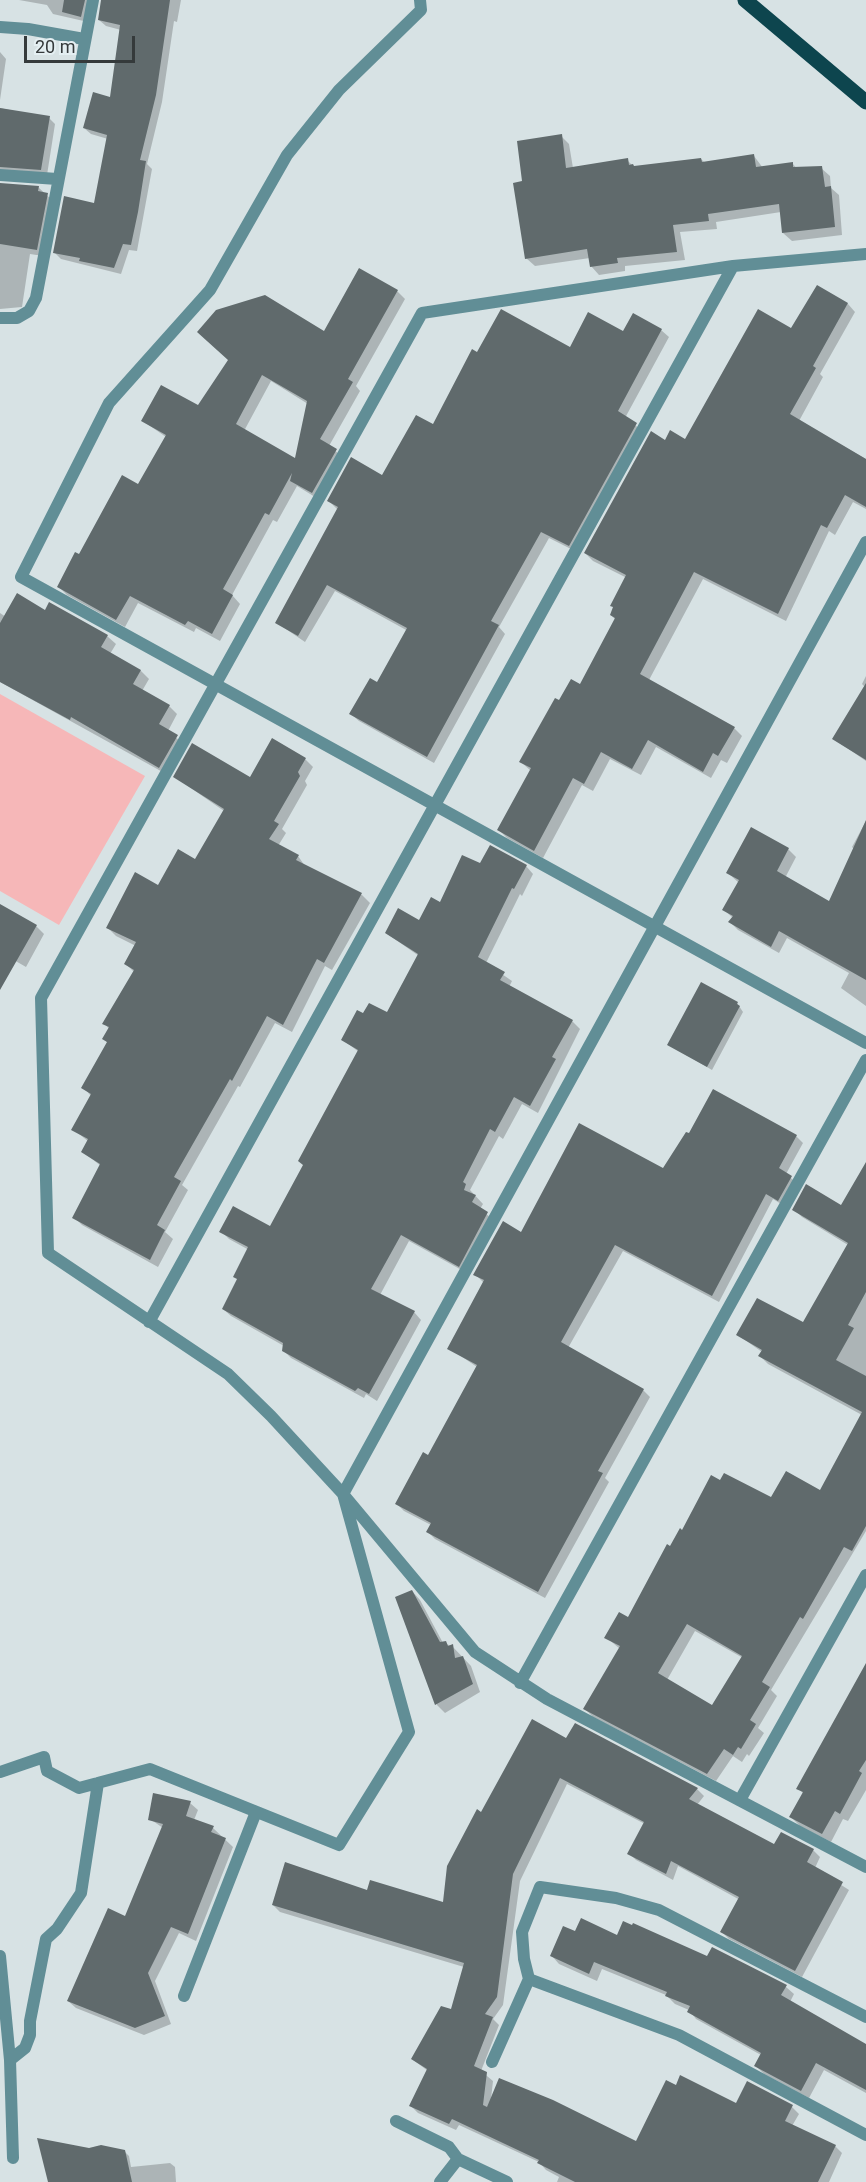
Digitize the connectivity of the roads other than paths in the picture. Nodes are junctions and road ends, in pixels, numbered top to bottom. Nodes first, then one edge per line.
1 (93, 0) edge
2 (420, 0) edge
3 (747, 0) edge
4 (0, 27) edge
5 (84, 39) junction
6 (866, 102) edge
7 (0, 175) edge
8 (57, 179) junction
9 (866, 254) edge
10 (733, 266) junction
11 (0, 318) edge
12 (866, 542) edge
13 (217, 685) junction
14 (435, 806) junction
15 (655, 928) junction
16 (866, 1043) edge
17 (866, 1060) edge
18 (150, 1322) junction
19 (343, 1494) junction
20 (866, 1575) edge
21 (520, 1683) junction
22 (0, 1772) edge
23 (98, 1783) junction
24 (741, 1800) junction
25 (256, 1812) junction
26 (866, 1867) edge
27 (0, 1956) edge
28 (530, 1979) junction
29 (184, 1996) dead end
30 (866, 2017) edge
31 (10, 2060) junction
32 (492, 2062) dead end
33 (4, 2081) edge
34 (396, 2121) dead end
35 (866, 2134) edge
36 (13, 2158) dead end
37 (458, 2159) junction
38 (441, 2182) edge
39 (507, 2182) edge

1 - 5 street
2 - 13 street
3 - 6 main road
4 - 5 street
5 - 8 street
7 - 8 street
8 - 11 street
9 - 10 street
10 - 13 street
10 - 14 street
12 - 15 street
13 - 14 street
13 - 18 street
14 - 15 street
14 - 18 street
15 - 16 street
15 - 19 street
17 - 21 street
18 - 19 street
19 - 21 street
19 - 25 street
20 - 24 street
21 - 24 street
22 - 23 street
23 - 25 street
23 - 31 street
24 - 26 street
25 - 29 street
27 - 31 street
28 - 30 street
28 - 32 street
28 - 35 street
31 - 33 street
33 - 36 street
34 - 37 street
37 - 38 street
37 - 39 street

